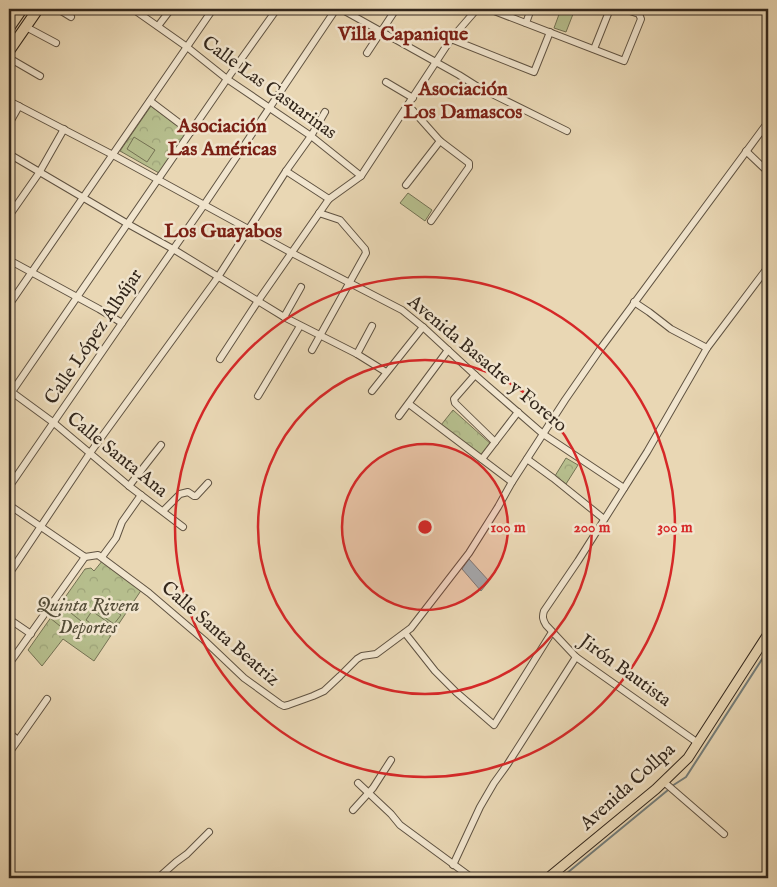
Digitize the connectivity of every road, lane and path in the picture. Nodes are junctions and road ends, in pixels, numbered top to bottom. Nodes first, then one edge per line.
1 (22, 9) edge
2 (58, 9) edge
3 (133, 9) edge
4 (171, 9) edge
5 (213, 9) edge
6 (277, 9) edge
7 (336, 9) edge
8 (341, 9) edge
9 (396, 9) edge
10 (477, 9) edge
11 (489, 9) edge
12 (531, 9) edge
13 (610, 9) edge
14 (624, 9) edge
15 (35, 10) edge
16 (12, 17) edge
17 (71, 17) dead end
18 (526, 23) junction
19 (158, 26) junction
20 (26, 27) junction
21 (9, 28) edge
22 (381, 31) junction
23 (550, 32) junction
24 (451, 39) junction
25 (56, 43) dead end
26 (187, 47) junction
27 (594, 49) junction
28 (9, 51) edge
29 (367, 53) dead end
30 (9, 58) edge
31 (436, 62) junction
32 (40, 76) dead end
33 (228, 78) junction
34 (386, 82) dead end
35 (413, 98) junction
36 (9, 101) edge
37 (150, 101) junction
38 (408, 105) junction
39 (19, 106) junction
40 (270, 108) junction
41 (325, 112) dead end
42 (768, 122) edge
43 (9, 124) edge
44 (64, 130) junction
45 (567, 131) dead end
46 (191, 132) junction
47 (311, 136) junction
48 (440, 141) junction
49 (746, 151) junction
50 (9, 154) edge
51 (113, 154) junction
52 (286, 171) junction
53 (768, 172) edge
54 (40, 173) junction
55 (361, 176) junction
56 (158, 179) junction
57 (406, 186) dead end
58 (83, 198) junction
59 (329, 199) junction
60 (204, 205) junction
61 (319, 213) junction
62 (9, 216) edge
63 (431, 221) dead end
64 (128, 224) junction
65 (248, 229) junction
66 (174, 249) junction
67 (292, 253) junction
68 (9, 260) edge
69 (768, 267) edge
70 (32, 272) junction
71 (218, 276) junction
72 (349, 282) junction
73 (301, 287) dead end
74 (77, 298) junction
75 (258, 301) junction
76 (634, 302) junction
77 (9, 305) edge
78 (284, 317) junction
79 (122, 323) junction
80 (300, 326) junction
81 (372, 326) dead end
82 (423, 327) junction
83 (320, 336) junction
84 (707, 348) junction
85 (312, 350) dead end
86 (448, 350) junction
87 (357, 354) junction
88 (220, 359) dead end
89 (386, 372) junction
90 (475, 374) junction
91 (372, 391) dead end
92 (10, 393) edge
93 (258, 396) dead end
94 (409, 404) junction
95 (518, 412) junction
96 (399, 416) dead end
97 (54, 423) junction
98 (543, 434) junction
99 (495, 442) junction
100 (161, 445) dead end
101 (90, 453) junction
102 (482, 459) junction
103 (527, 459) junction
104 (512, 482) junction
105 (208, 483) dead end
106 (129, 486) junction
107 (9, 487) edge
108 (624, 488) junction
109 (141, 495) junction
110 (9, 505) edge
111 (163, 511) junction
112 (604, 519) junction
113 (41, 527) junction
114 (183, 527) dead end
115 (85, 557) junction
116 (102, 557) junction
117 (9, 574) edge
118 (9, 619) edge
119 (552, 632) junction
120 (405, 633) junction
121 (31, 634) junction
122 (768, 634) edge
123 (576, 657) junction
124 (9, 664) edge
125 (47, 699) dead end
126 (9, 733) edge
127 (18, 740) junction
128 (698, 743) junction
129 (9, 753) edge
130 (391, 760) dead end
131 (664, 782) junction
132 (358, 783) dead end
133 (369, 793) junction
134 (353, 810) dead end
135 (209, 832) dead end
136 (724, 834) dead end
137 (454, 865) junction
138 (158, 878) edge
139 (472, 878) edge
140 (548, 878) edge

1 - 16 highway
2 - 17 street
3 - 19 street, Calle Las Casuarinas
4 - 19 street
5 - 26 street
6 - 33 street
7 - 40 street, Calle López Albújar
8 - 22 street
9 - 22 street
10 - 24 street
11 - 18 street
12 - 18 street
13 - 27 street
14 - 27 street
15 - 20 highway
16 - 21 highway
18 - 23 street
19 - 26 street, Calle Las Casuarinas
20 - 25 street
20 - 28 highway
22 - 29 street
22 - 31 street
23 - 24 street
23 - 27 street
24 - 31 street
26 - 33 street, Calle Las Casuarinas
26 - 37 street
30 - 32 street
31 - 35 street
31 - 45 street
33 - 40 street, Calle Las Casuarinas
33 - 46 street
34 - 35 street
35 - 38 street
36 - 39 street, Avenida Basadre y Forero
37 - 46 street
37 - 51 street
38 - 48 street
38 - 55 street
39 - 43 street
39 - 44 street, Avenida Basadre y Forero
40 - 47 street, Calle Las Casuarinas
40 - 60 street, Calle López Albújar
41 - 47 street
42 - 49 street
44 - 51 street, Avenida Basadre y Forero
44 - 54 street
46 - 56 street
47 - 52 street
47 - 55 street, Calle Las Casuarinas
48 - 57 street
48 - 63 street
49 - 53 street
49 - 76 street
50 - 54 street
51 - 56 street, Avenida Basadre y Forero
51 - 58 street
52 - 59 street
52 - 65 street
54 - 58 street
54 - 62 street
55 - 59 street
56 - 60 street, Avenida Basadre y Forero
56 - 64 street
58 - 64 street
58 - 70 street
59 - 61 street
60 - 65 street, Avenida Basadre y Forero
60 - 66 street, Calle López Albújar
61 - 67 street
61 - 72 street
64 - 66 street
64 - 74 street
65 - 67 street, Avenida Basadre y Forero
65 - 71 street
66 - 71 street
66 - 79 street, Calle López Albújar
67 - 72 street, Avenida Basadre y Forero
67 - 75 street
68 - 70 street
69 - 84 street
70 - 74 street
70 - 77 street
71 - 75 street
71 - 101 street
72 - 82 street, Avenida Basadre y Forero
72 - 83 street
73 - 78 street
74 - 79 street
74 - 92 street
75 - 78 street
75 - 88 street
76 - 84 street
76 - 98 street
78 - 80 street
79 - 97 street, Calle López Albújar
80 - 83 street
80 - 93 street
81 - 87 street
82 - 86 street, Avenida Basadre y Forero
82 - 89 street
83 - 85 street
83 - 87 street
84 - 108 street
86 - 90 street, Avenida Basadre y Forero
86 - 94 street
87 - 89 street
89 - 91 street
90 - 95 street, Avenida Basadre y Forero
90 - 99 street
92 - 97 street, Calle Santa Ana
94 - 96 street
94 - 102 street
95 - 98 street, Avenida Basadre y Forero
95 - 99 street
97 - 101 street, Calle Santa Ana
97 - 107 street, Calle López Albújar
98 - 103 street
98 - 108 street, Avenida Basadre y Forero
99 - 102 street
100 - 106 street
101 - 106 street, Calle Santa Ana
101 - 113 street
102 - 104 street
103 - 104 street
103 - 112 street
104 - 120 street
105 - 111 street
106 - 109 street, Calle Santa Ana
108 - 112 street
109 - 111 street, Calle Santa Ana
109 - 116 street
110 - 113 street
111 - 114 street, Calle Santa Ana
112 - 119 street, Jirón Bautista
113 - 115 street
113 - 117 street
115 - 116 street
115 - 121 street
116 - 120 street, Calle Santa Beatriz
118 - 121 street
119 - 120 street
119 - 123 street, Jirón Bautista
121 - 124 street
122 - 128 main road, Avenida Collpa
123 - 128 street, Jirón Bautista
123 - 137 street
125 - 127 street
126 - 127 street
127 - 129 street
128 - 131 main road, Avenida Collpa
130 - 133 street
131 - 136 street
131 - 140 main road, Avenida Collpa
132 - 133 street
133 - 134 street
133 - 137 street
135 - 138 street
137 - 139 street

